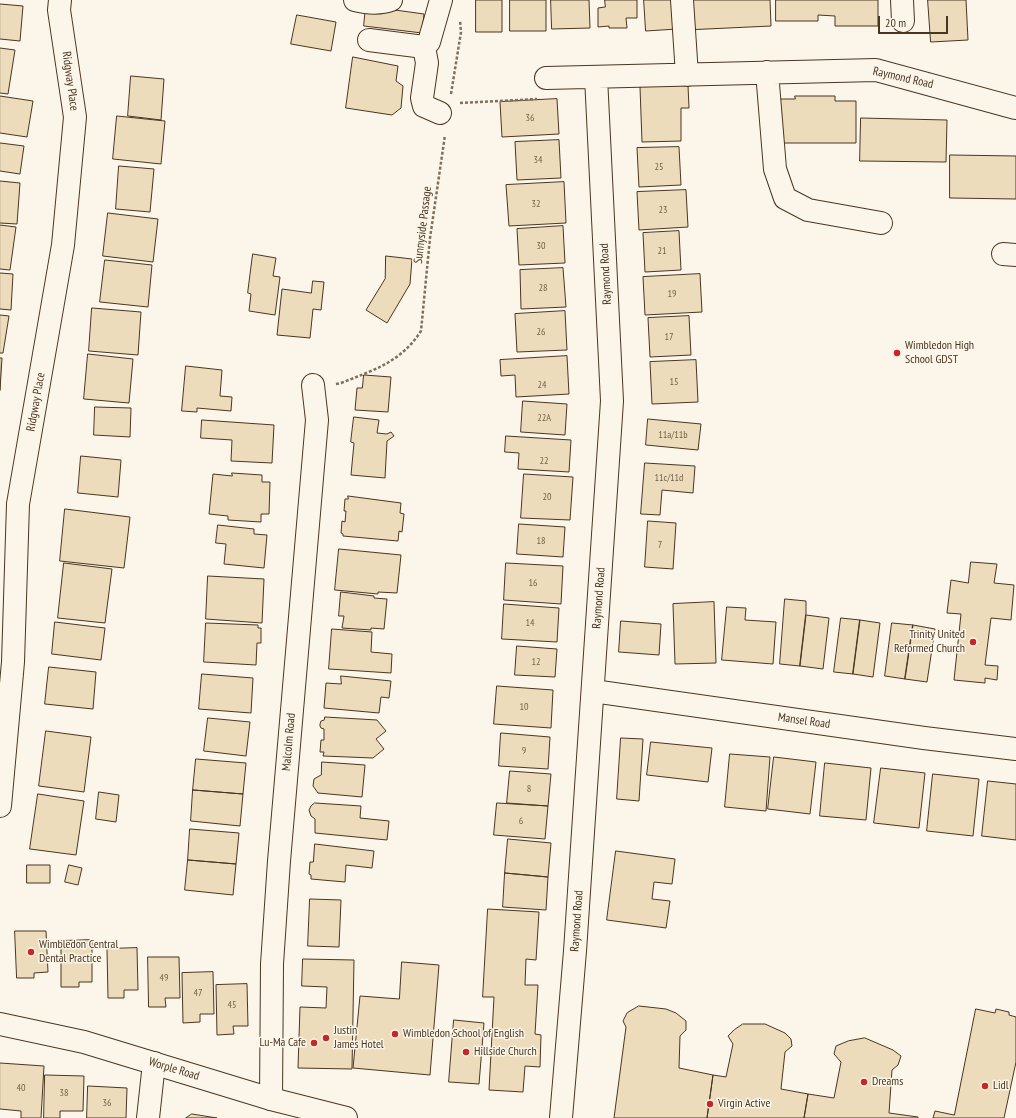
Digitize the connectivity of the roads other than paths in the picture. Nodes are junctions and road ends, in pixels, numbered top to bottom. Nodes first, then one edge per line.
1 (60, 0) edge
2 (356, 0) edge
3 (390, 0) edge
4 (441, 0) edge
5 (682, 0) edge
6 (369, 40) dead end
7 (424, 47) junction
8 (767, 72) junction
9 (687, 75) junction
10 (596, 77) junction
11 (546, 78) road end
12 (1015, 108) dead end
13 (448, 110) road end
14 (881, 223) dead end
15 (313, 385) road end
16 (593, 691) junction
17 (1016, 746) edge
18 (0, 806) edge
19 (0, 1024) edge
20 (154, 1063) junction
21 (271, 1099) junction
22 (148, 1118) edge
23 (346, 1118) edge
24 (561, 1118) edge

1 - 18 street, Ridgway Place
2 - 3 street
4 - 7 street
5 - 9 street
6 - 7 street
7 - 13 street
8 - 9 street, Raymond Road
8 - 12 street, Raymond Road
8 - 14 street
9 - 10 street, Raymond Road
10 - 11 street, Raymond Road
10 - 16 street, Raymond Road
15 - 21 street, Malcolm Road
16 - 17 street, Mansel Road
16 - 24 street, Raymond Road
19 - 20 street, Worple Road
20 - 21 street, Worple Road
20 - 22 street
21 - 23 street, Worple Road

